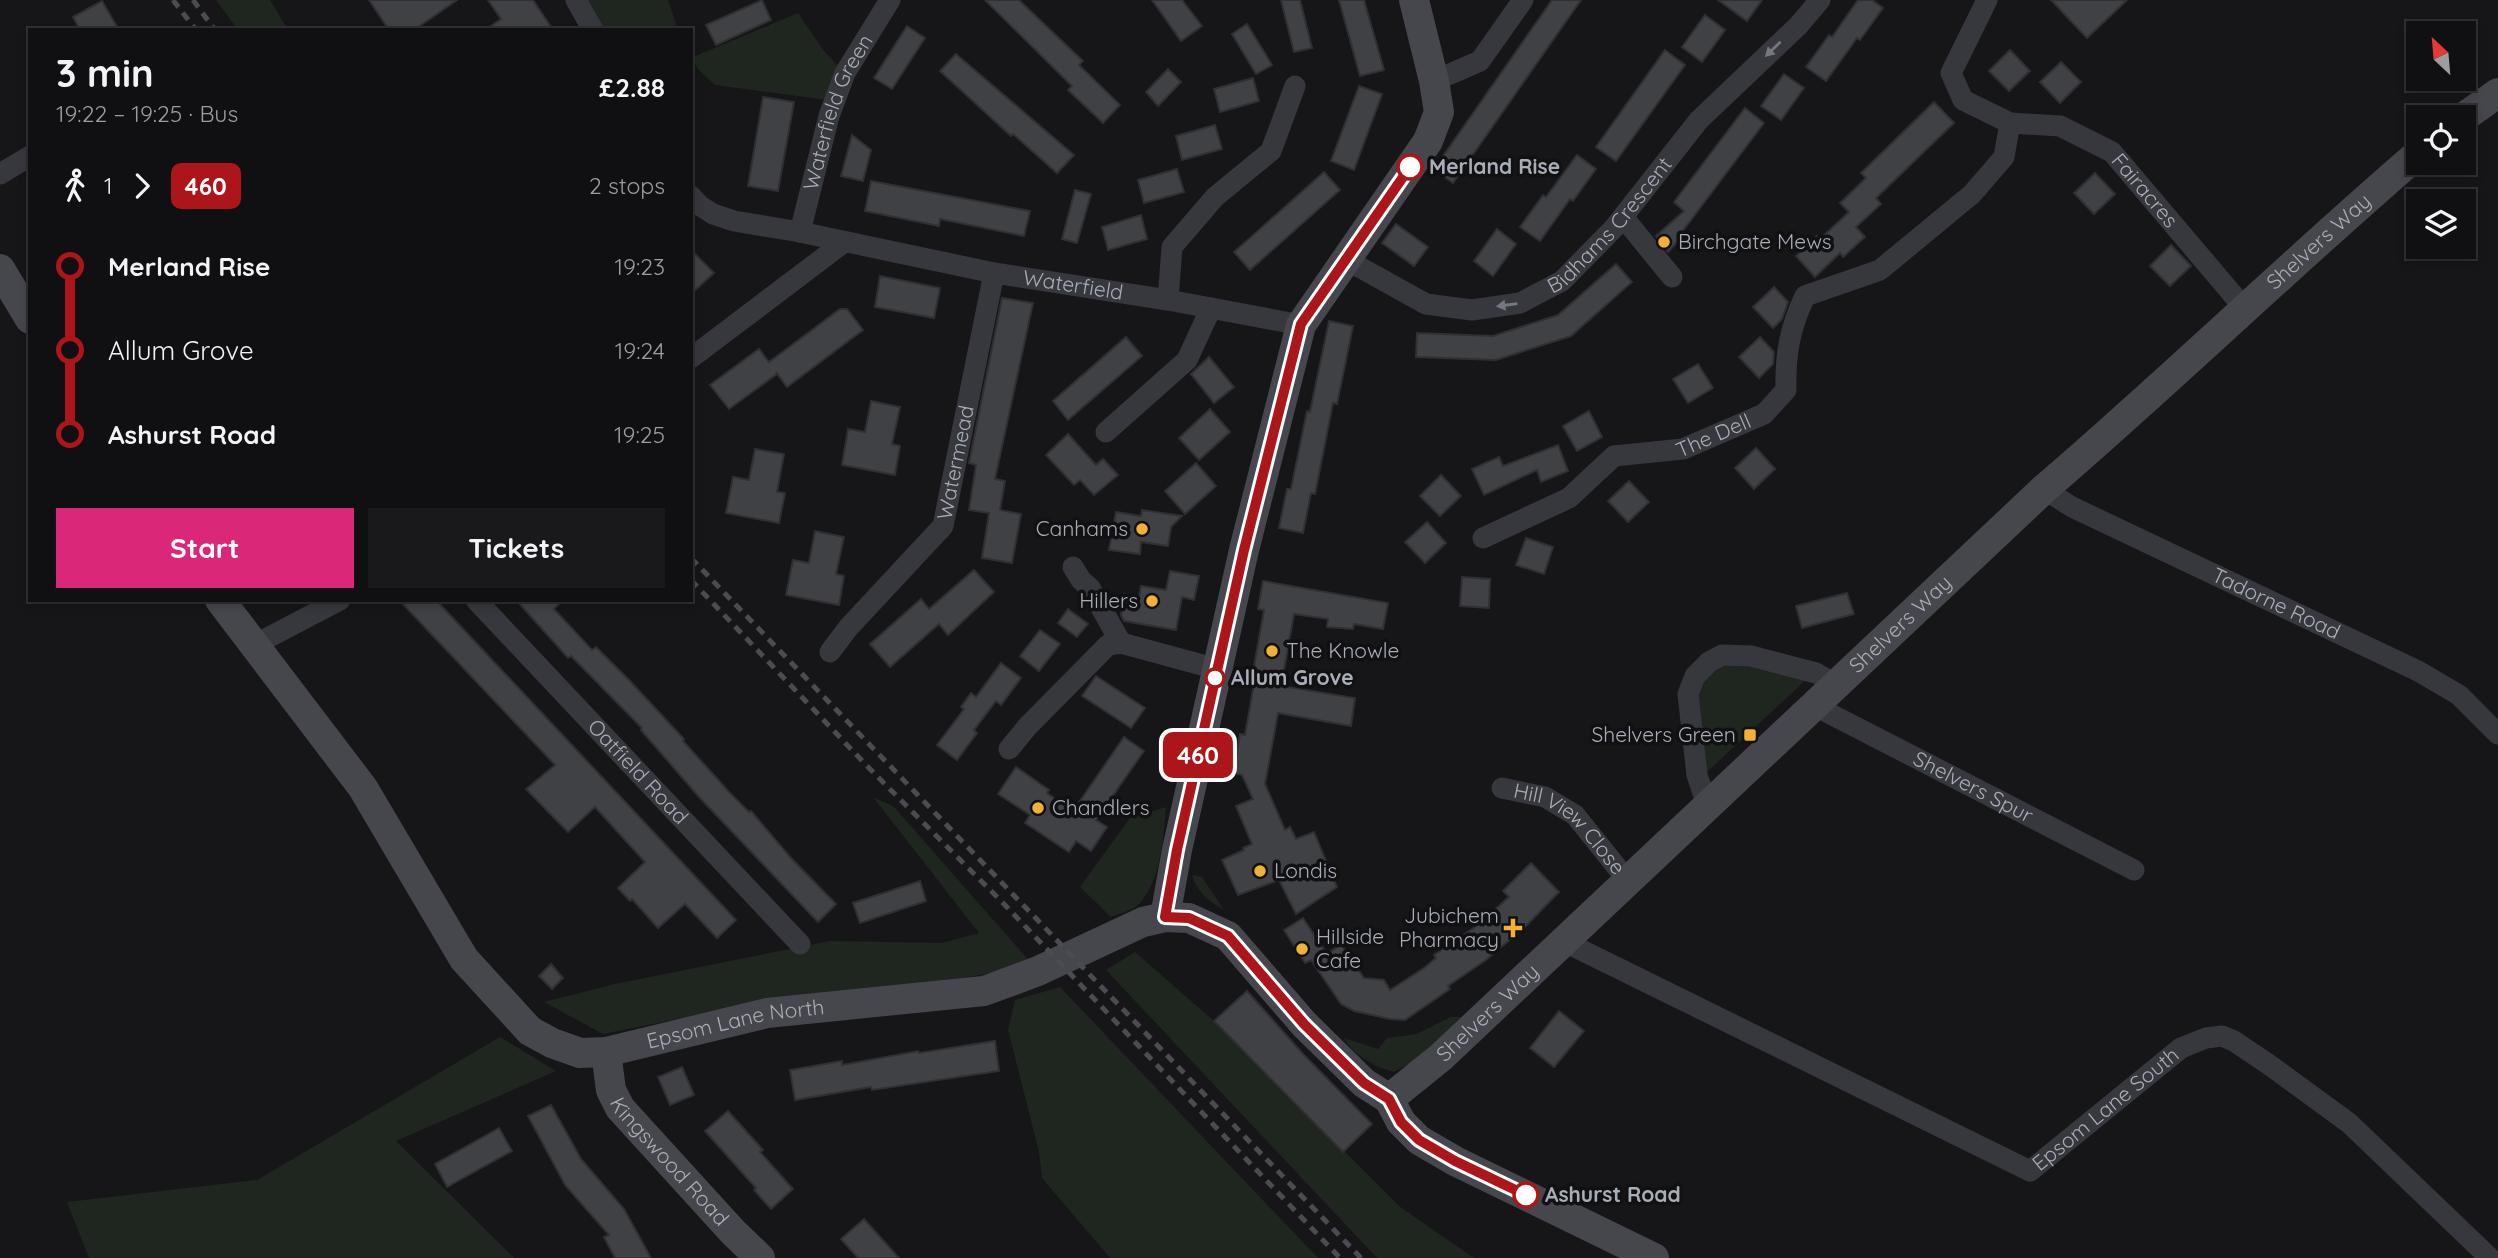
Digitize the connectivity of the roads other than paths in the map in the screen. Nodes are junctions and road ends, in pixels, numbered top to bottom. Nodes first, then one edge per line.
1 (576, 0) edge
2 (890, 0) edge
3 (1415, 0) edge
4 (1523, 0) edge
5 (1820, 0) edge
6 (1987, 0) edge
7 (592, 28) edge
8 (1434, 80) junction
9 (1295, 86) dead end
10 (2498, 93) edge
11 (2476, 109) edge
12 (2010, 123) junction
13 (28, 157) edge
14 (2406, 164) edge
15 (0, 174) edge
16 (694, 204) edge
17 (1623, 217) junction
18 (800, 232) junction
19 (844, 243) junction
20 (1345, 259) junction
21 (0, 269) edge
22 (994, 273) junction
23 (1672, 277) dead end
24 (1168, 300) junction
25 (1211, 308) junction
26 (2245, 309) junction
27 (28, 316) edge
28 (1301, 324) junction
29 (693, 356) edge
30 (1106, 432) dead end
31 (2044, 489) junction
32 (1483, 538) dead end
33 (1073, 567) dead end
34 (222, 602) edge
35 (336, 602) edge
36 (478, 602) edge
37 (1121, 643) junction
38 (254, 645) junction
39 (830, 652) dead end
40 (1217, 668) junction
41 (1837, 685) junction
42 (1813, 705) junction
43 (2498, 734) edge
44 (1009, 749) dead end
45 (1502, 788) dead end
46 (1707, 805) junction
47 (2134, 870) dead end
48 (1628, 881) junction
49 (1165, 917) junction
50 (1564, 942) junction
51 (800, 944) dead end
52 (606, 1052) junction
53 (1389, 1099) junction
54 (760, 1258) edge
55 (1654, 1258) edge
56 (2490, 1258) edge

1 - 7 street
2 - 18 street, Waterfield Green
3 - 8 street
4 - 8 street
5 -> 17 street, Bidhams Crescent
6 - 12 street, Fairacres
8 - 20 street
9 - 24 street
10 - 11 street
12 - 26 street, Fairacres
12 - 32 street, The Dell
13 - 15 street
14 - 26 street, Shelvers Way
16 - 18 street, Waterfield
17 -> 20 street, Bidhams Crescent
17 - 23 street
18 - 19 street, Waterfield
19 - 22 street, Waterfield
19 - 29 street
20 - 28 street
21 - 27 street
22 - 24 street, Waterfield
22 - 39 street, Watermead
24 - 25 street, Waterfield
25 - 28 street, Waterfield
25 - 30 street
26 - 31 street, Shelvers Way
28 - 40 street
31 - 41 street, Shelvers Way
31 - 43 street, Tadorne Road
33 - 37 street
34 - 38 street, Epsom Lane North
35 - 38 street
36 - 51 street, Oatfield Road
37 - 40 street
37 - 44 street
38 - 52 street, Epsom Lane North
40 - 49 street
41 - 42 street, Shelvers Way
41 - 46 street
42 - 46 street, Shelvers Way
42 - 47 street, Shelvers Spur
45 - 48 street, Hill View Close
46 - 48 street, Shelvers Way
48 - 50 street, Shelvers Way
49 - 52 street, Epsom Lane North
49 - 53 street, Epsom Lane North
50 - 53 street, Shelvers Way
50 - 56 street, Epsom Lane South
52 - 54 street, Kingswood Road
53 - 55 street

